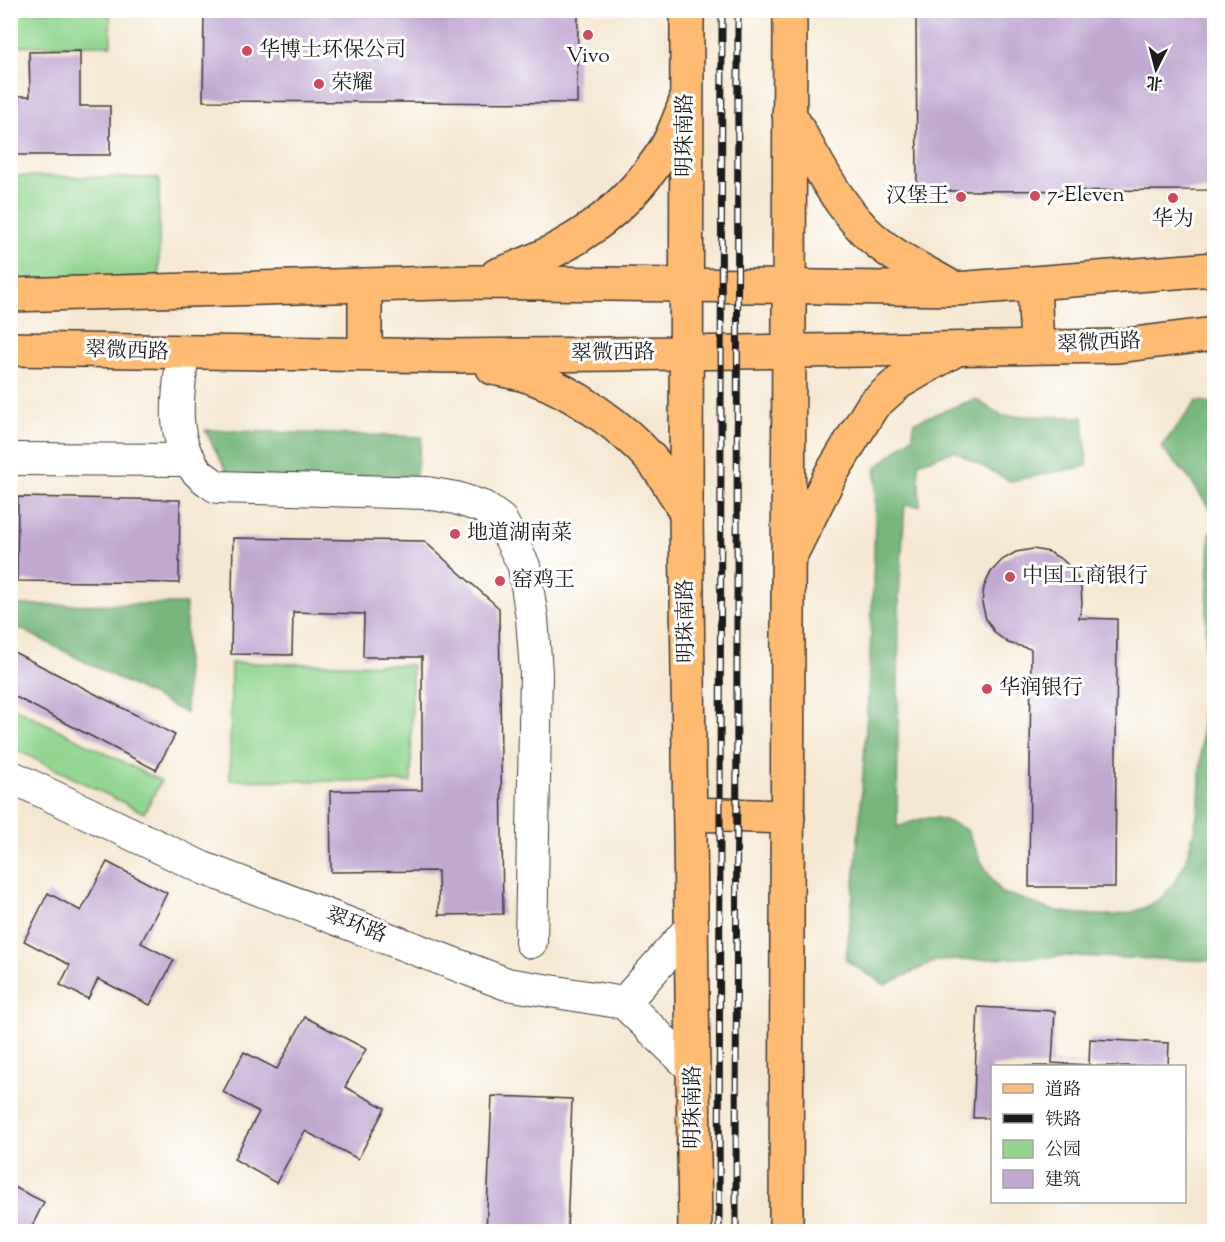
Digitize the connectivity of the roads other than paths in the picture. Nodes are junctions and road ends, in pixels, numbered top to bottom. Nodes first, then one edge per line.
1 (687, 10) edge
2 (790, 10) edge
3 (686, 102) junction
4 (789, 114) junction
5 (1215, 269) edge
6 (475, 282) junction
7 (365, 285) junction
8 (686, 285) junction
9 (1034, 285) junction
10 (789, 286) junction
11 (955, 289) junction
12 (10, 295) edge
13 (1215, 333) edge
14 (1036, 346) junction
15 (10, 349) edge
16 (956, 349) junction
17 (790, 352) junction
18 (365, 353) junction
19 (686, 353) junction
20 (183, 354) junction
21 (448, 356) junction
22 (10, 459) edge
23 (190, 460) junction
24 (686, 513) junction
25 (790, 556) junction
26 (10, 776) edge
27 (690, 814) junction
28 (788, 817) junction
29 (692, 926) junction
30 (531, 942) dead end
31 (624, 1003) junction
32 (694, 1070) junction
33 (695, 1232) edge
34 (786, 1232) edge

1 - 3 main road, 明珠南路
2 - 4 main road
3 - 6 main road
3 - 8 main road, 明珠南路
4 - 10 main road
4 - 11 main road
5 - 9 main road
6 - 7 main road
6 - 8 main road
7 - 12 main road
7 - 18 main road
8 - 10 main road
8 - 19 main road, 明珠南路
9 - 11 main road
9 - 14 main road
10 - 11 main road
10 - 17 main road
13 - 14 main road, 翠微西路
14 - 16 main road, 翠微西路
15 - 20 main road, 翠微西路
16 - 17 main road, 翠微西路
16 - 25 main road
17 - 19 main road, 翠微西路
17 - 25 main road
18 - 20 main road, 翠微西路
18 - 21 main road, 翠微西路
19 - 21 main road, 翠微西路
19 - 24 main road, 明珠南路
20 - 23 street
21 - 24 main road
22 - 23 street
23 - 30 street
24 - 27 main road, 明珠南路
25 - 28 main road
26 - 31 street, 翠环路
27 - 28 main road
27 - 29 main road, 明珠南路
28 - 34 main road
29 - 31 street
29 - 32 main road, 明珠南路
31 - 32 street
32 - 33 main road, 明珠南路

